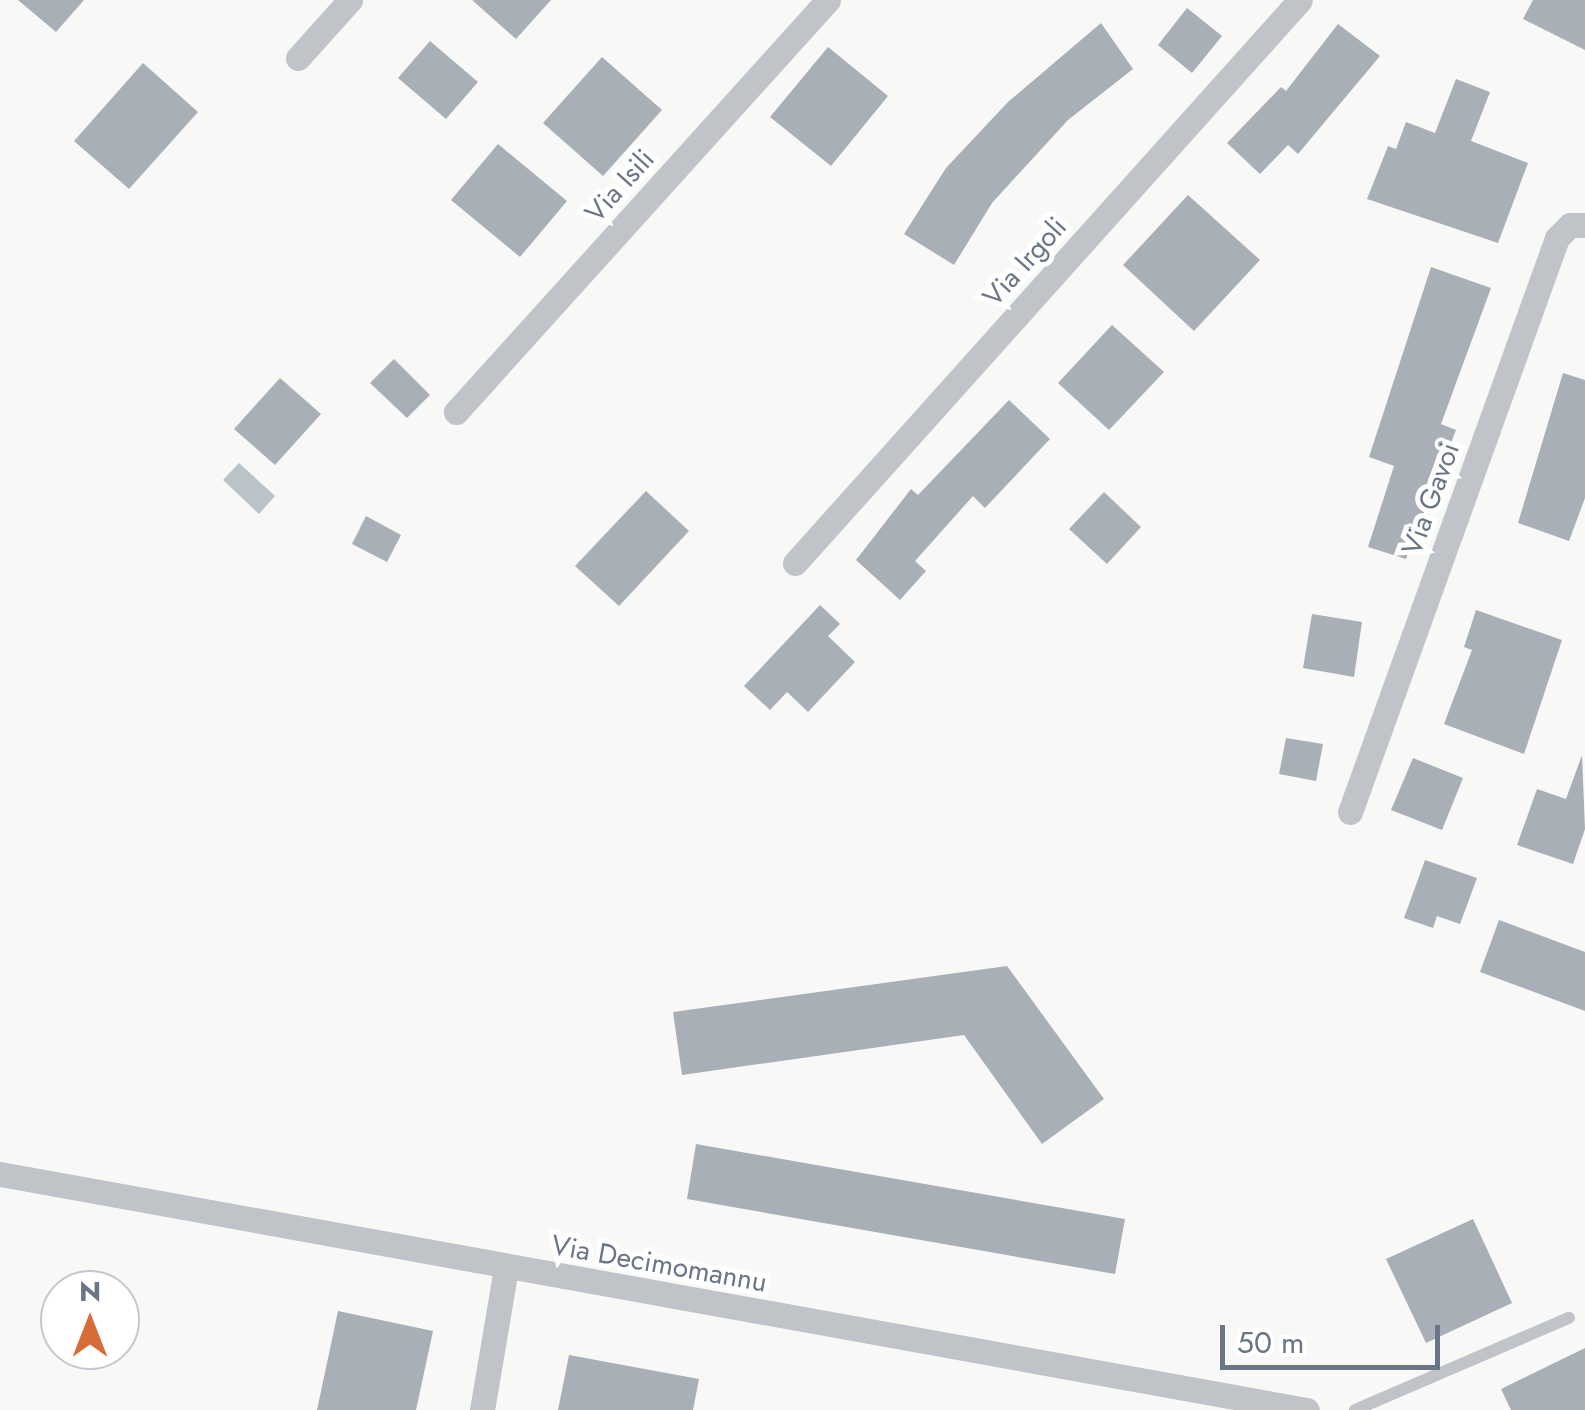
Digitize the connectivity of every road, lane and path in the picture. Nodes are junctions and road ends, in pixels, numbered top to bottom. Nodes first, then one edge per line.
1 (350, 0) edge
2 (828, 0) edge
3 (1300, 0) edge
4 (298, 58) dead end
5 (1585, 224) edge
6 (456, 412) dead end
7 (795, 563) dead end
8 (1350, 812) dead end
9 (0, 1174) edge
10 (506, 1268) junction
11 (1569, 1318) dead end
12 (1299, 1408) edge
13 (482, 1410) edge
14 (1355, 1410) edge

1 - 4 street
2 - 6 street, Via Isili
3 - 7 street, Via Irgoli
5 - 8 street, Via Gavoi
9 - 10 street, Via Decimomannu
10 - 12 street, Via Decimomannu
10 - 13 street
11 - 14 lane

